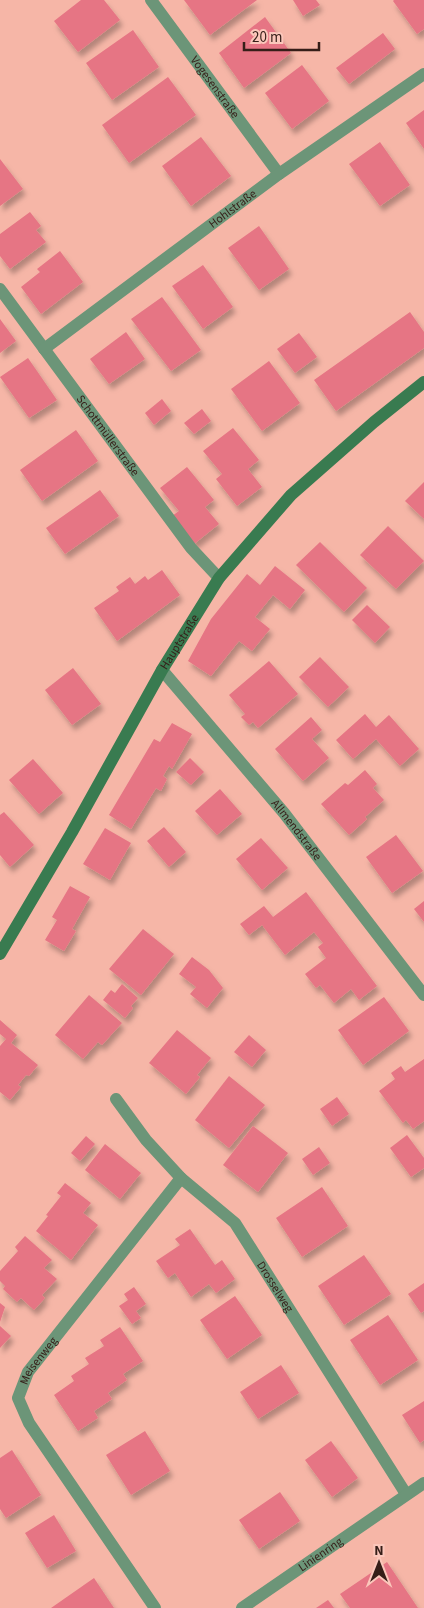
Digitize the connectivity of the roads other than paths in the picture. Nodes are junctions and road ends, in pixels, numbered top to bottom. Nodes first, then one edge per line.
1 (152, 0) edge
2 (424, 74) edge
3 (279, 174) junction
4 (0, 290) edge
5 (44, 349) junction
6 (424, 382) edge
7 (219, 578) junction
8 (162, 670) junction
9 (0, 954) edge
10 (424, 994) edge
11 (116, 1100) dead end
12 (181, 1178) junction
13 (424, 1483) edge
14 (406, 1494) junction
15 (155, 1608) edge
16 (242, 1608) edge

1 - 3 street, Vogesenstraße
2 - 3 street, Hohlstraße
3 - 5 street, Hohlstraße
4 - 5 street, Schottmüllerstraße
5 - 7 street, Schottmüllerstraße
6 - 7 street, Hauptstraße
7 - 8 street, Hauptstraße
8 - 9 street, Hauptstraße
8 - 10 street, Allmendstraße
11 - 12 street, Drosselweg
12 - 14 street, Drosselweg
12 - 15 street, Meisenweg
13 - 14 street, Linienring
14 - 16 street, Linienring

